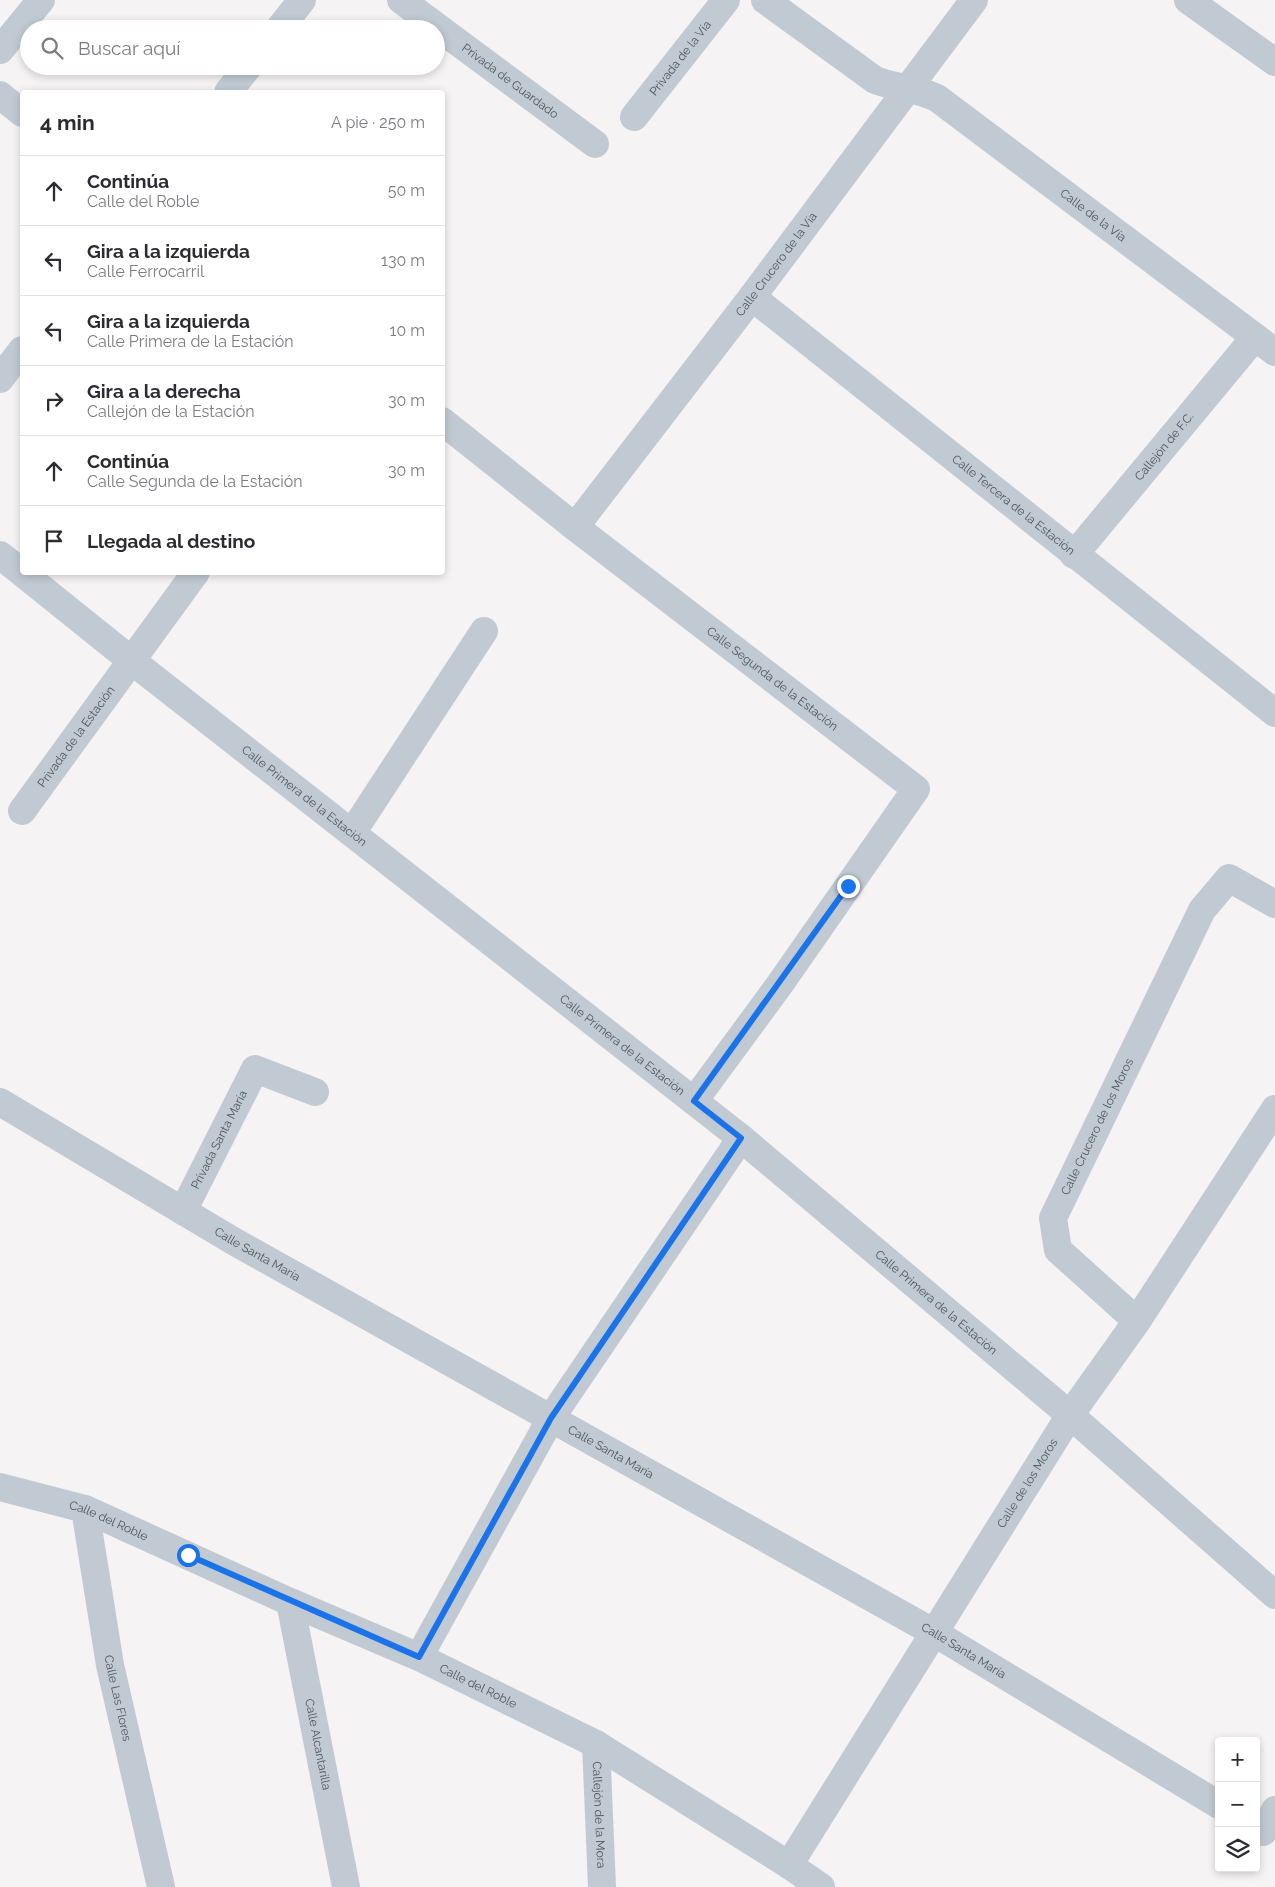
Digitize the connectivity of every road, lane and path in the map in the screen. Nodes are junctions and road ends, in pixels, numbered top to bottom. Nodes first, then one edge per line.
1 (41, 0) edge
2 (302, 0) edge
3 (401, 0) edge
4 (726, 0) edge
5 (765, 0) edge
6 (974, 0) edge
7 (1188, 0) edge
8 (25, 20) edge
9 (286, 20) edge
10 (428, 20) edge
11 (20, 26) edge
12 (445, 33) edge
13 (0, 50) edge
14 (1275, 62) edge
15 (242, 75) edge
16 (907, 89) junction
17 (230, 90) edge
18 (0, 95) edge
19 (20, 111) edge
20 (634, 116) dead end
21 (595, 144) dead end
22 (752, 296) junction
23 (1265, 344) edge
24 (20, 353) edge
25 (0, 378) edge
26 (445, 423) edge
27 (575, 527) junction
28 (0, 554) edge
29 (1074, 555) junction
30 (20, 570) edge
31 (26, 575) edge
32 (194, 575) edge
33 (484, 631) dead end
34 (132, 661) junction
35 (1275, 713) edge
36 (22, 811) dead end
37 (352, 833) junction
38 (1275, 904) edge
39 (315, 1092) dead end
40 (694, 1101) junction
41 (0, 1102) edge
42 (1275, 1109) edge
43 (741, 1138) junction
44 (183, 1211) junction
45 (1137, 1321) junction
46 (1070, 1415) junction
47 (551, 1418) junction
48 (0, 1487) edge
49 (85, 1509) junction
50 (1275, 1595) edge
51 (290, 1602) junction
52 (933, 1632) junction
53 (419, 1657) junction
54 (596, 1744) junction
55 (1215, 1803) edge
56 (789, 1865) junction
57 (161, 1887) edge
58 (346, 1887) edge
59 (602, 1887) edge
60 (821, 1887) edge

1 - 8 street
2 - 9 street
3 - 10 street, Privada de Guardado
4 - 20 street, Privada de la Vía
5 - 16 street, Calle de la Vía
6 - 16 street, Calle Crucero de la Vía
7 - 14 street
11 - 13 street
12 - 21 street, Privada de Guardado
15 - 17 street
16 - 22 street, Calle Crucero de la Vía
16 - 23 street, Calle de la Vía
18 - 19 street
22 - 27 street, Calle Crucero de la Vía
22 - 29 street, Calle Tercera de la Estación
23 - 29 street, Callejón de F.C.
24 - 25 street
26 - 27 street, Calle Segunda de la Estación
27 - 40 street, Calle Segunda de la Estación
28 - 30 street, Calle Primera de la Estación
29 - 35 street, Calle Tercera de la Estación
31 - 34 street, Calle Primera de la Estación
32 - 34 street, Privada de la Estación
33 - 37 street
34 - 36 street, Privada de la Estación
34 - 37 street, Calle Primera de la Estación
37 - 40 street, Calle Primera de la Estación
38 - 45 street, Calle Crucero de los Moros
39 - 44 street, Privada Santa María
40 - 43 street, Calle Primera de la Estación
41 - 44 street, Calle Santa María
42 - 45 street, Calle de los Moros
43 - 46 street, Calle Primera de la Estación
43 - 47 street
44 - 47 street, Calle Santa María
45 - 46 street, Calle de los Moros
46 - 50 street, Calle Primera de la Estación
46 - 52 street, Calle de los Moros
47 - 52 street, Calle Santa María
47 - 53 street
48 - 49 street, Calle del Roble
49 - 51 street, Calle del Roble
49 - 57 street, Calle Las Flores
51 - 53 street, Calle del Roble
51 - 58 street, Calle Alcantarilla
52 - 55 street, Calle Santa María
52 - 56 street, Calle de los Moros
53 - 54 street, Calle del Roble
54 - 56 street, Calle del Roble
54 - 59 street, Callejón de la Mora
56 - 60 street, Calle del Roble

